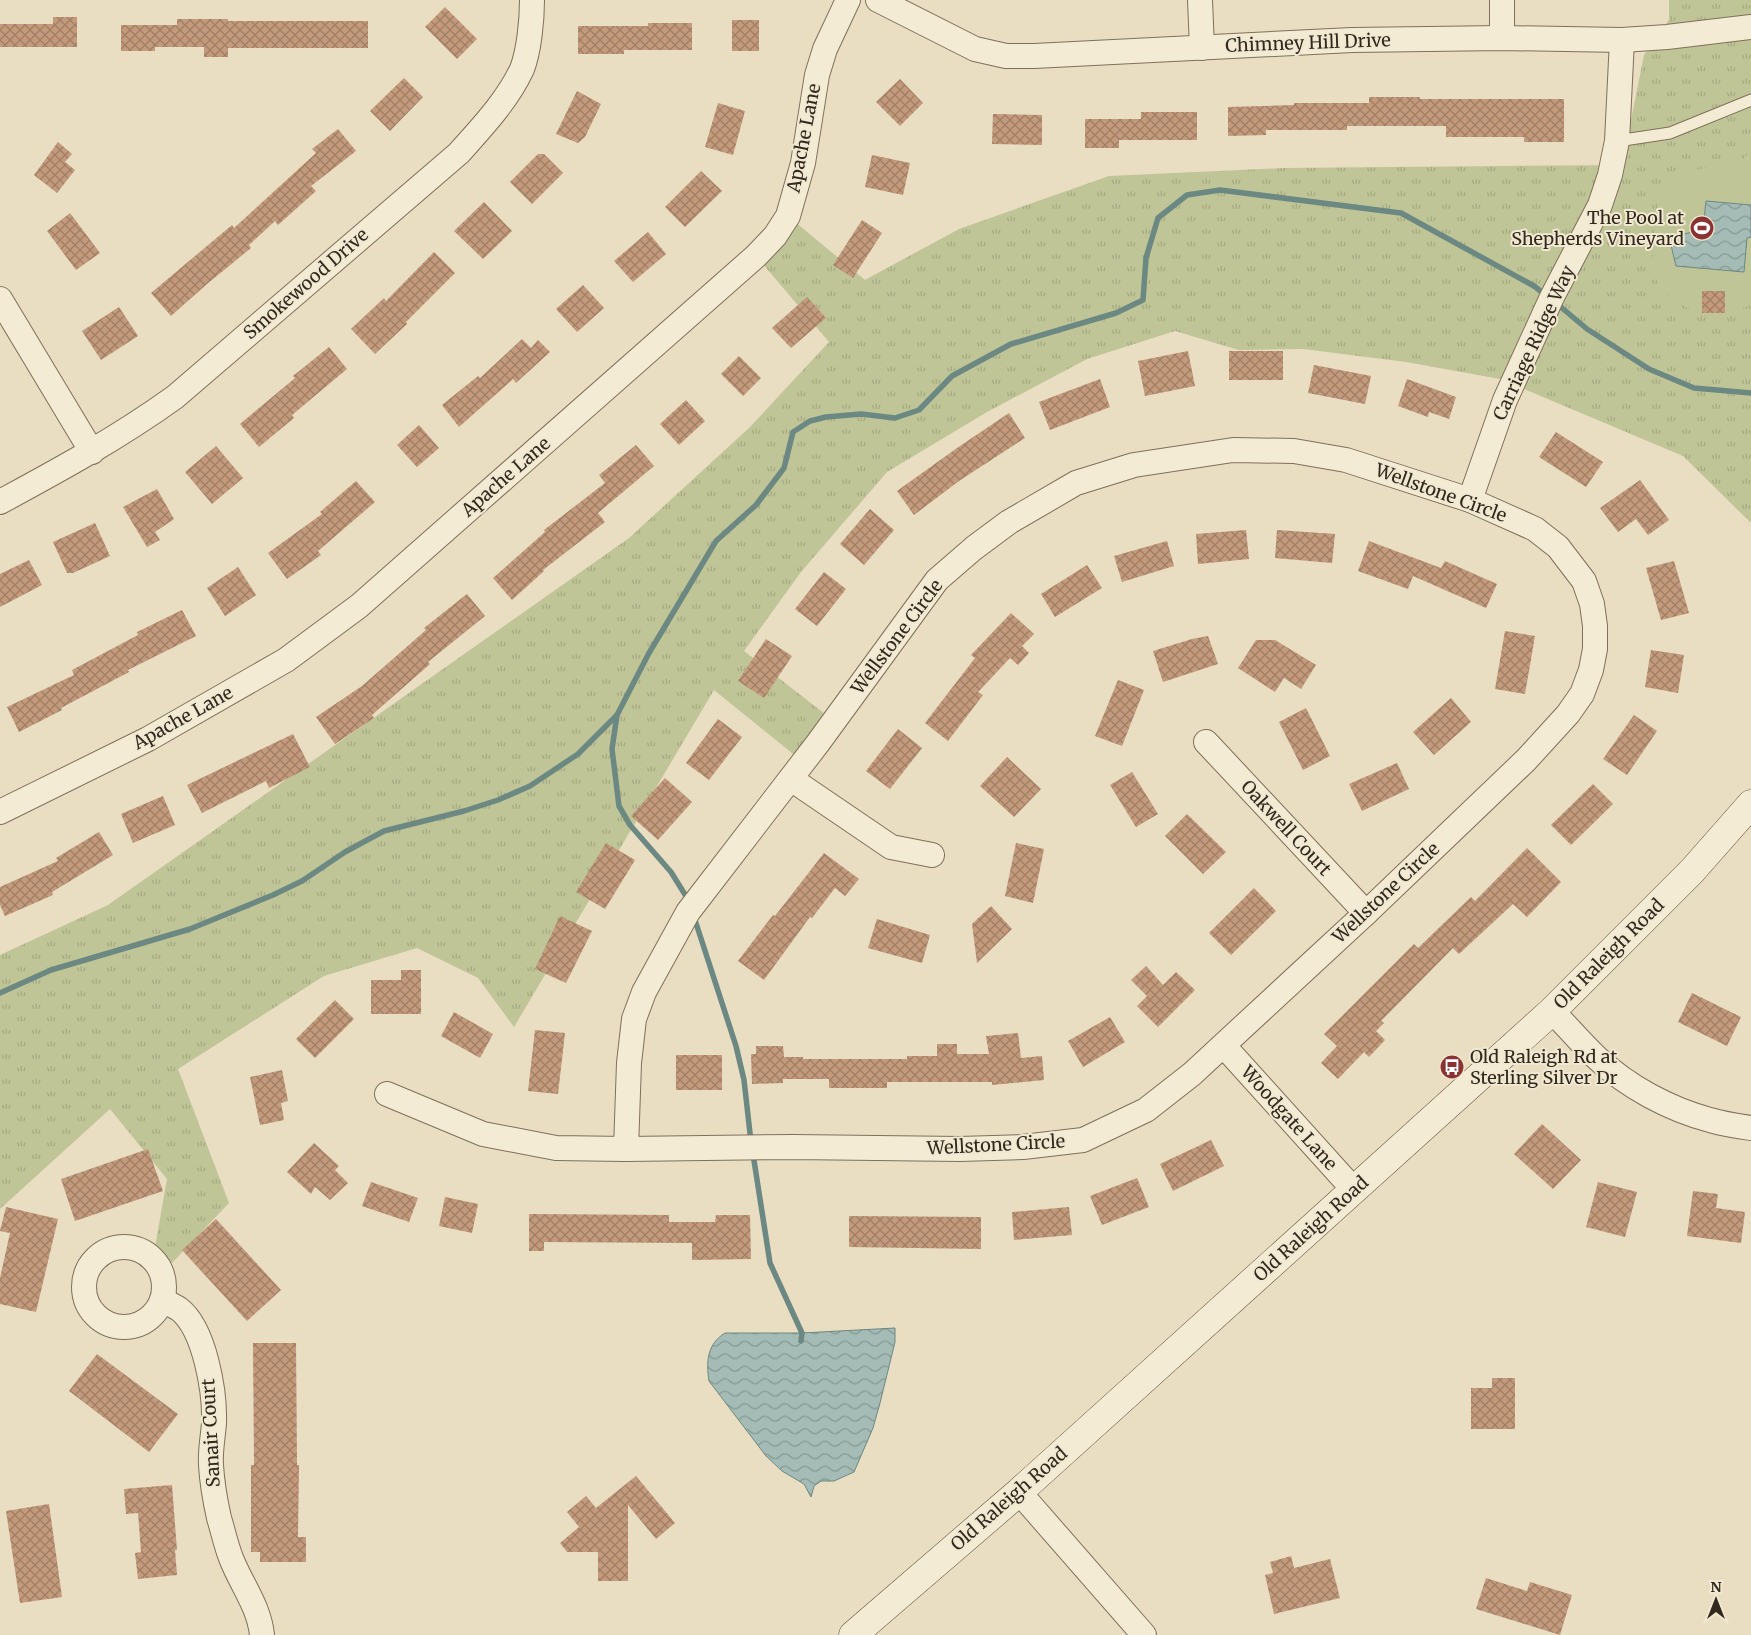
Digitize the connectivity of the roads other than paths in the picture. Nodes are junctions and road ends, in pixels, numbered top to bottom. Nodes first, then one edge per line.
1 (532, 0) edge
2 (848, 0) edge
3 (878, 0) edge
4 (1200, 0) edge
5 (1502, 0) edge
6 (1751, 27) edge
7 (1502, 38) junction
8 (1622, 40) junction
9 (1202, 48) junction
10 (1751, 100) edge
11 (1617, 141) junction
12 (0, 299) edge
13 (92, 452) junction
14 (1470, 500) junction
15 (0, 502) edge
16 (1206, 742) dead end
17 (790, 779) junction
18 (1751, 804) edge
19 (0, 812) edge
20 (932, 855) dead end
21 (1366, 913) junction
22 (1552, 1010) junction
23 (1224, 1046) junction
24 (387, 1094) dead end
25 (1751, 1128) edge
26 (626, 1149) junction
27 (1354, 1190) junction
28 (162, 1300) dead end
29 (1019, 1492) junction
30 (262, 1635) edge
31 (853, 1635) edge
32 (1144, 1635) edge

1 - 13 street, Smokewood Drive
2 - 19 street, Apache Lane
3 - 9 street, Chimney Hill Drive
4 - 9 street
5 - 7 street
6 - 8 street, Chimney Hill Drive
7 - 8 street, Chimney Hill Drive
7 - 9 street, Chimney Hill Drive
8 - 11 street, Carriage Ridge Way
10 - 11 lane
11 - 14 street, Carriage Ridge Way
12 - 13 street
13 - 15 street, Smokewood Drive
14 - 17 street, Wellstone Circle
14 - 21 street, Wellstone Circle
16 - 21 street, Oakwell Court
17 - 20 street
17 - 26 street, Wellstone Circle
18 - 22 main road, Old Raleigh Road
21 - 23 street, Wellstone Circle
22 - 25 street
22 - 27 main road, Old Raleigh Road
23 - 26 street, Wellstone Circle
23 - 27 street, Woodgate Lane
24 - 26 street, Wellstone Circle
27 - 29 main road, Old Raleigh Road
28 - 30 street, Sanair Court
29 - 31 main road, Old Raleigh Road
29 - 32 street

